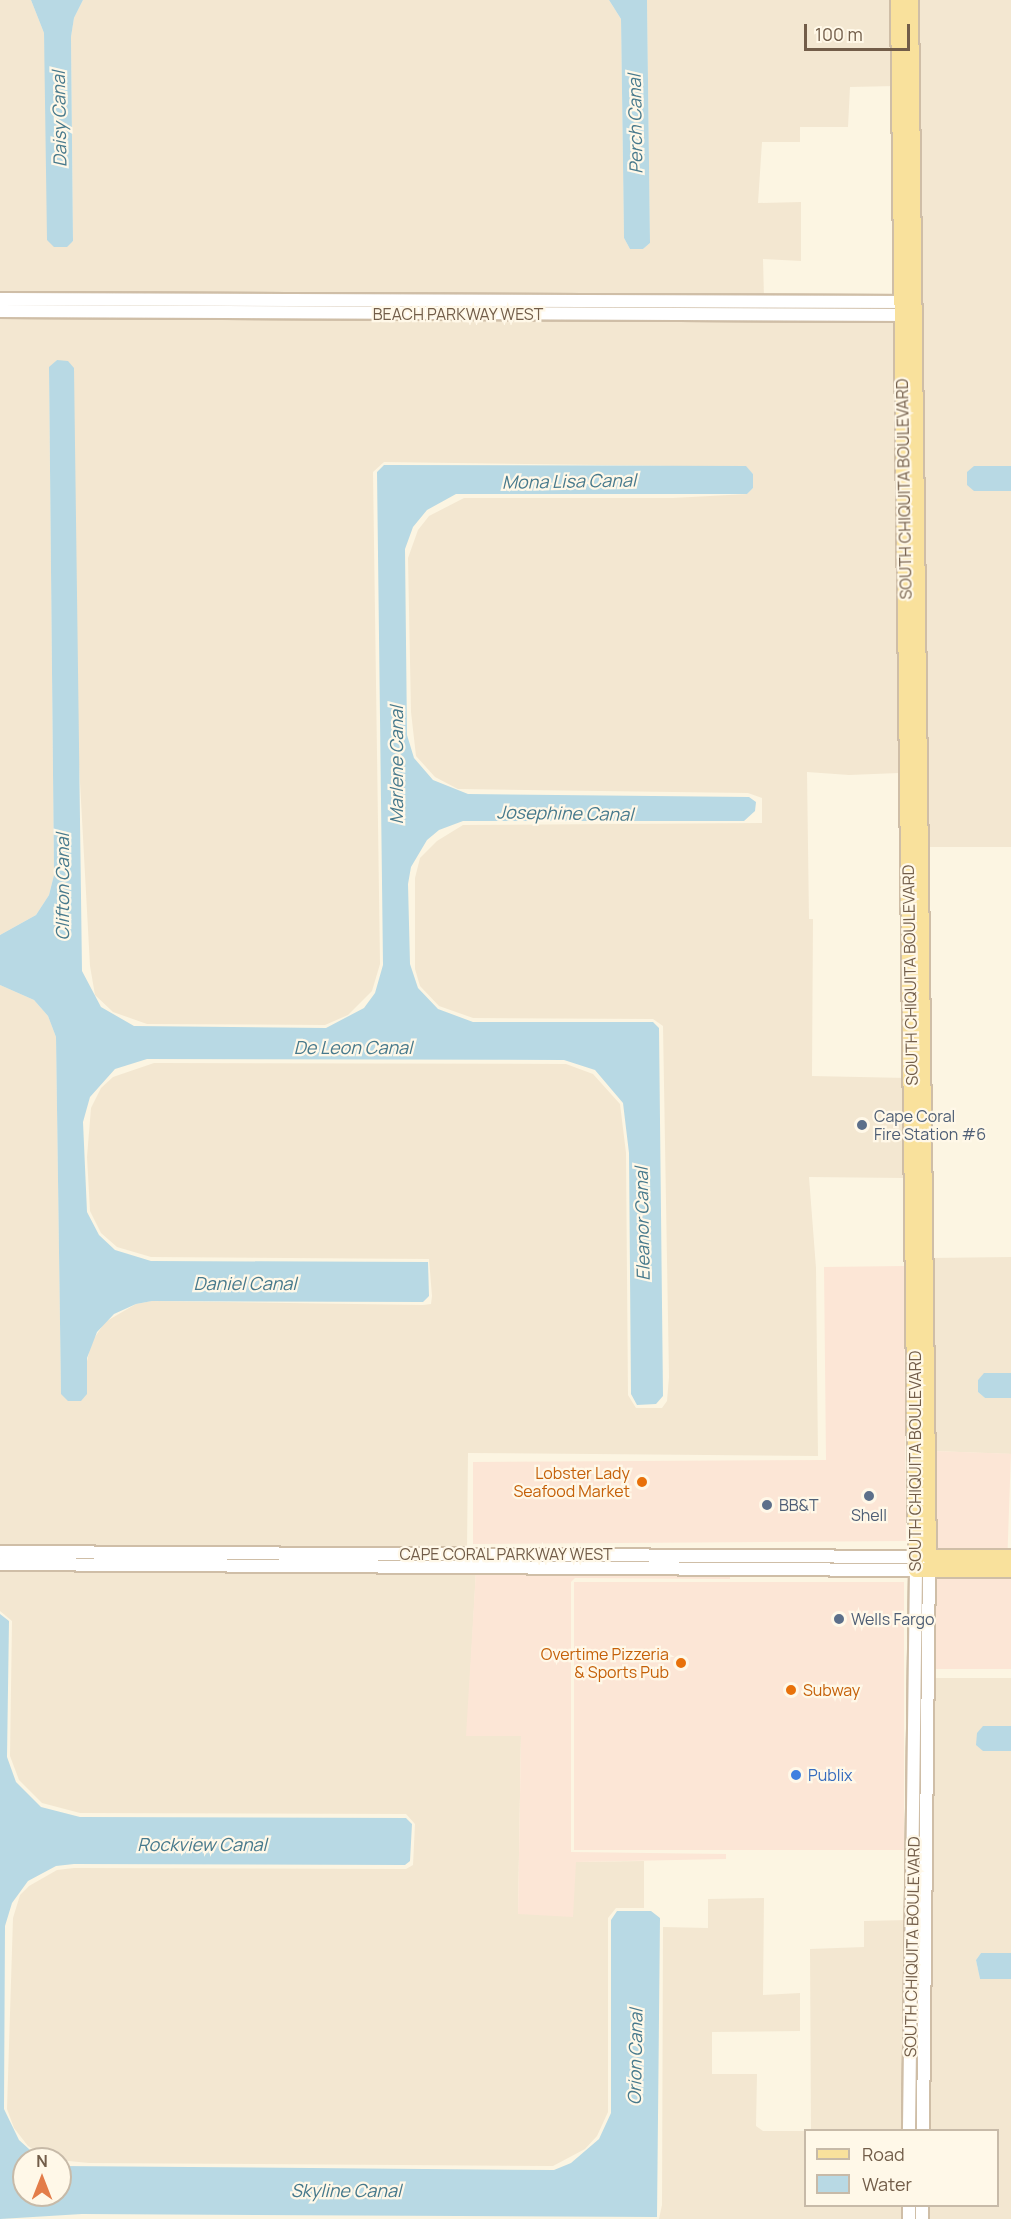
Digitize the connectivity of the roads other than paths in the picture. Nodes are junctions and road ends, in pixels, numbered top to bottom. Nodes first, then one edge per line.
1 (898, 0) edge
2 (911, 0) edge
3 (0, 298) edge
4 (909, 308) junction
5 (0, 311) edge
6 (0, 1552) edge
7 (717, 1554) junction
8 (784, 1555) junction
9 (1011, 1557) edge
10 (922, 1563) junction
11 (0, 1564) edge
12 (652, 1569) junction
13 (734, 1569) junction
14 (1011, 1570) edge
15 (909, 2129) edge
16 (923, 2129) edge

1 - 4 main road, SOUTH CHIQUITA BOULEVARD
2 - 4 main road, SOUTH CHIQUITA BOULEVARD
3 - 4 street, BEACH PARKWAY WEST
4 - 5 street, BEACH PARKWAY WEST
4 - 10 main road, SOUTH CHIQUITA BOULEVARD
6 - 7 street, CAPE CORAL PARKWAY WEST
7 - 8 street, CAPE CORAL PARKWAY WEST
7 - 12 street
8 - 10 street, CAPE CORAL PARKWAY WEST
8 - 13 street
9 - 10 main road, CAPE CORAL PARKWAY WEST
10 - 13 street, CAPE CORAL PARKWAY WEST
10 - 14 main road, CAPE CORAL PARKWAY WEST
10 - 15 street, SOUTH CHIQUITA BOULEVARD
10 - 16 street, SOUTH CHIQUITA BOULEVARD
11 - 12 street, CAPE CORAL PARKWAY WEST
12 - 13 street, CAPE CORAL PARKWAY WEST

